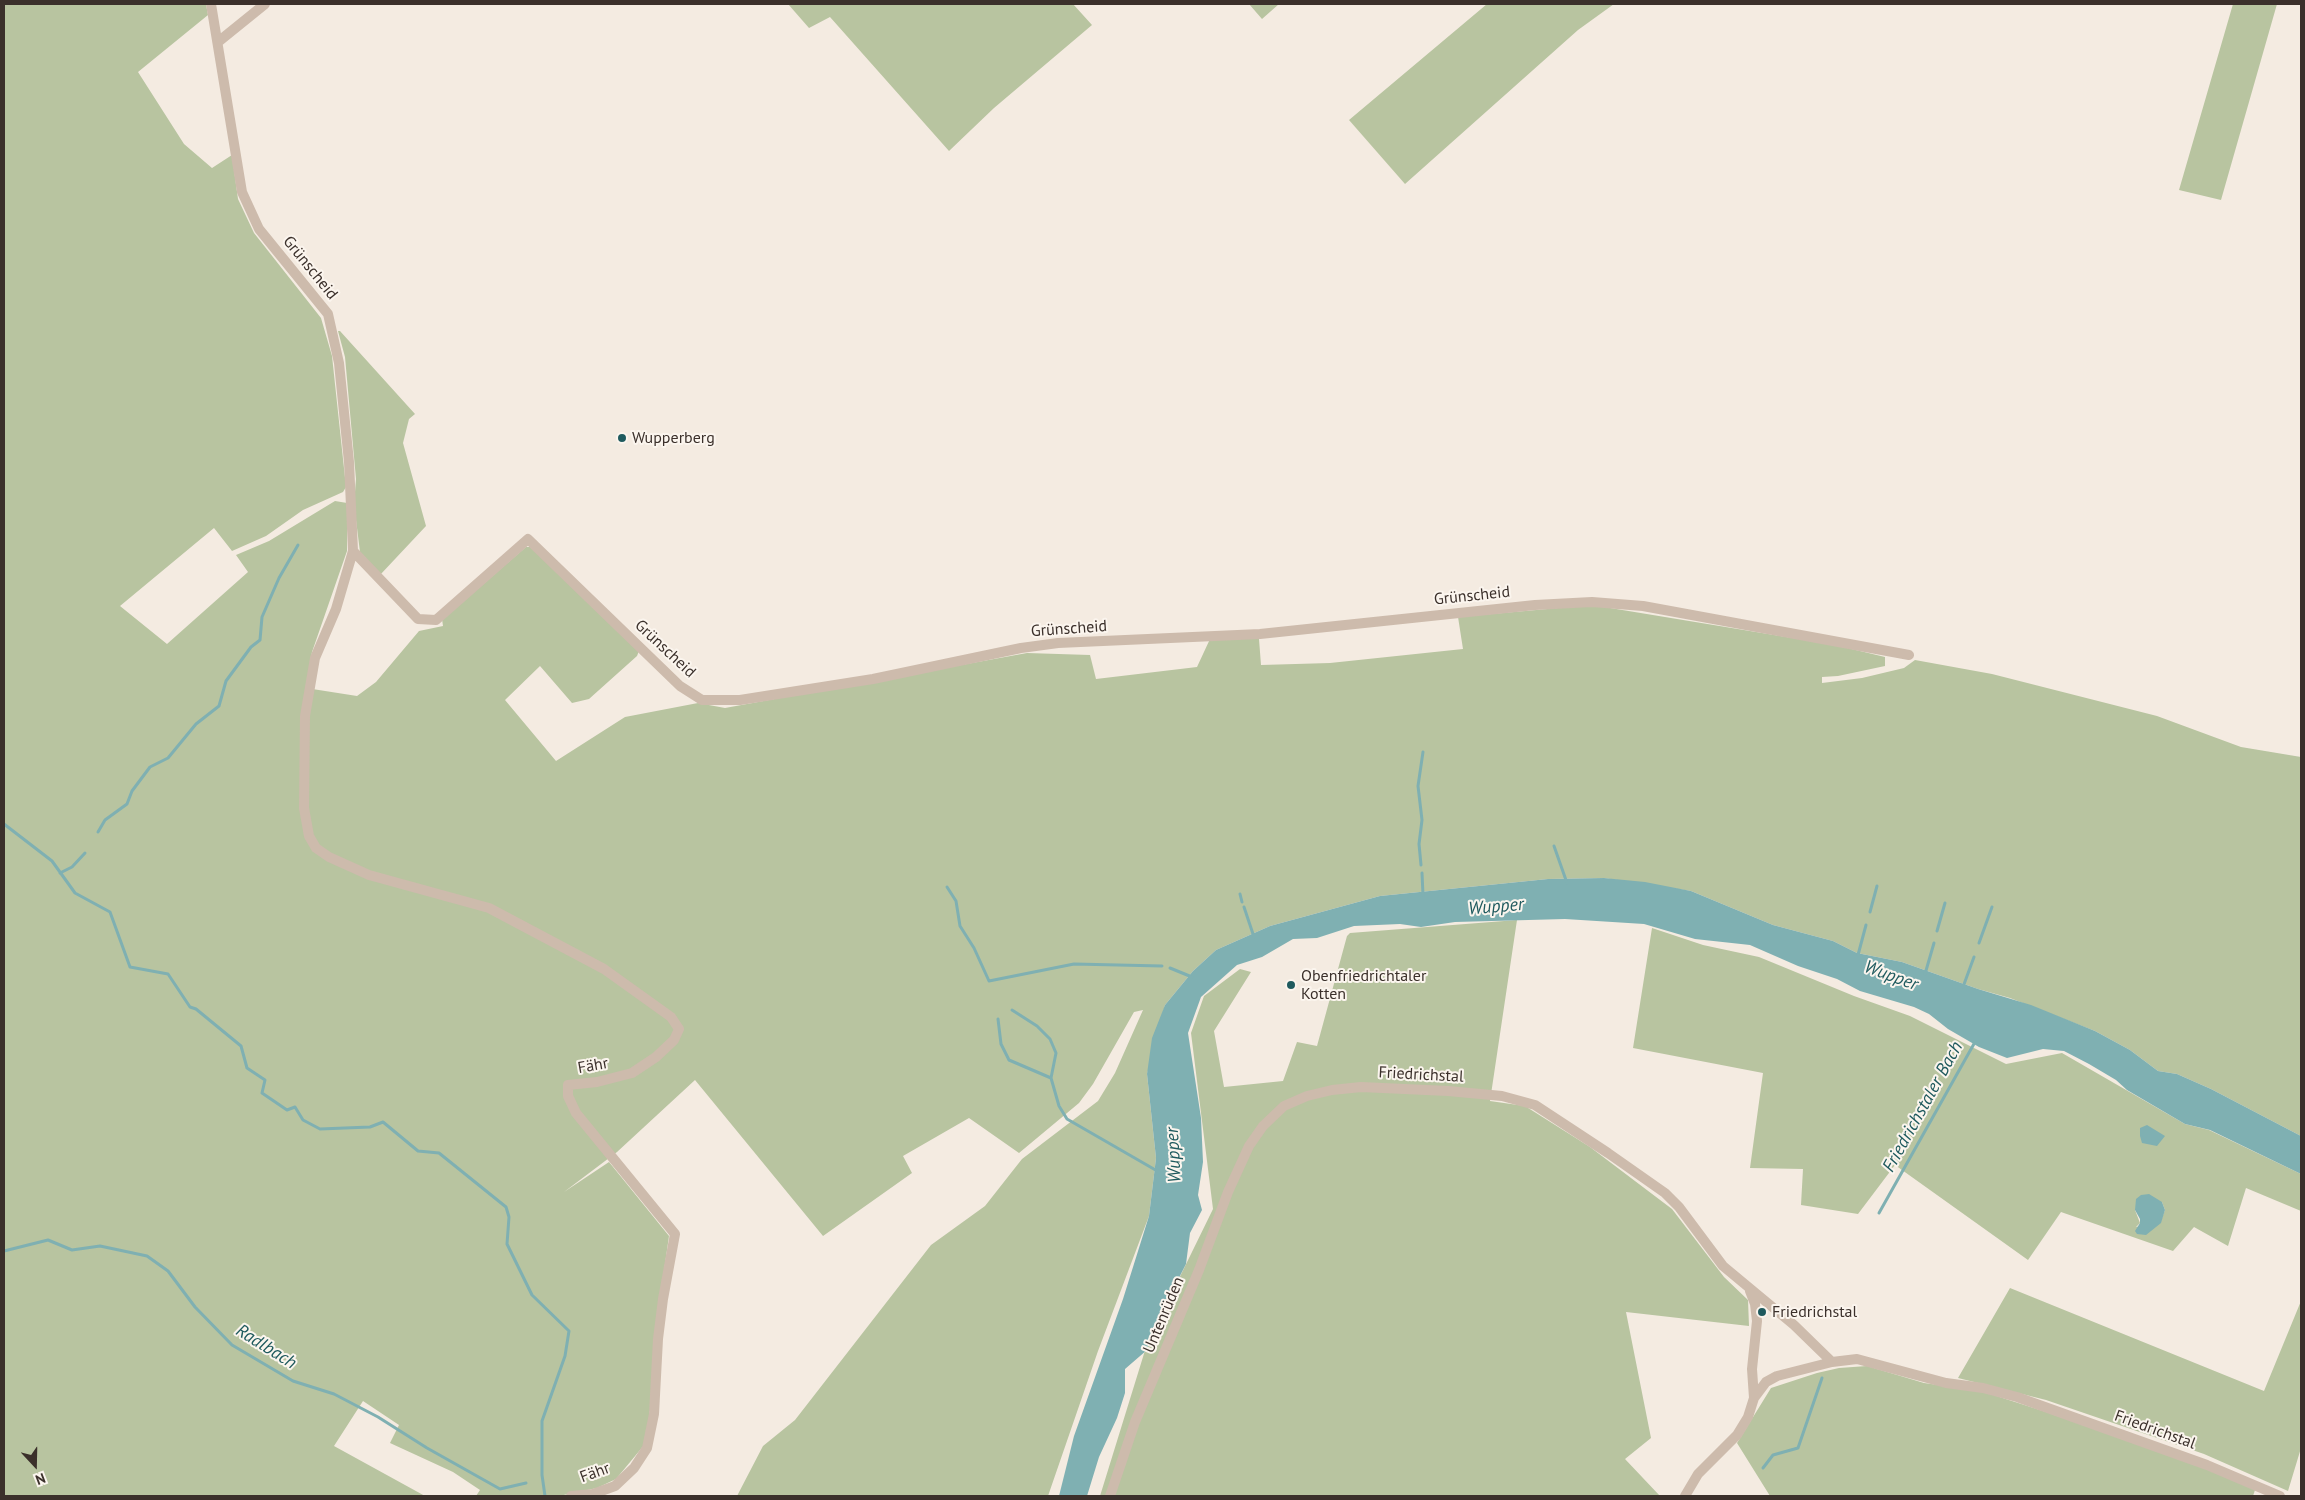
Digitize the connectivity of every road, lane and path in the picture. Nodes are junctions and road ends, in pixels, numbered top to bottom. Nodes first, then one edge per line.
1 (211, 4) edge
2 (265, 4) edge
3 (218, 42) junction
4 (353, 551) junction
5 (1909, 655) dead end
6 (309, 836) joint
7 (1249, 1146) joint
8 (1750, 1290) junction
9 (1832, 1362) junction
10 (1754, 1398) junction
11 (570, 1496) edge
12 (1110, 1496) edge
13 (1685, 1496) edge
14 (2280, 1496) edge

1 - 3 street, Grünscheid
2 - 3 street
3 - 4 street, Grünscheid
4 - 5 street, Grünscheid
4 - 6 street, Grünscheid
6 - 11 street, Fähr
7 - 8 street, Friedrichstal
7 - 12 street, Untenrüden
8 - 9 street, Friedrichstal
8 - 10 street, Friedrichstal
9 - 10 street, Friedrichstal
9 - 14 street, Friedrichstal
10 - 13 street, Friedrichstal

